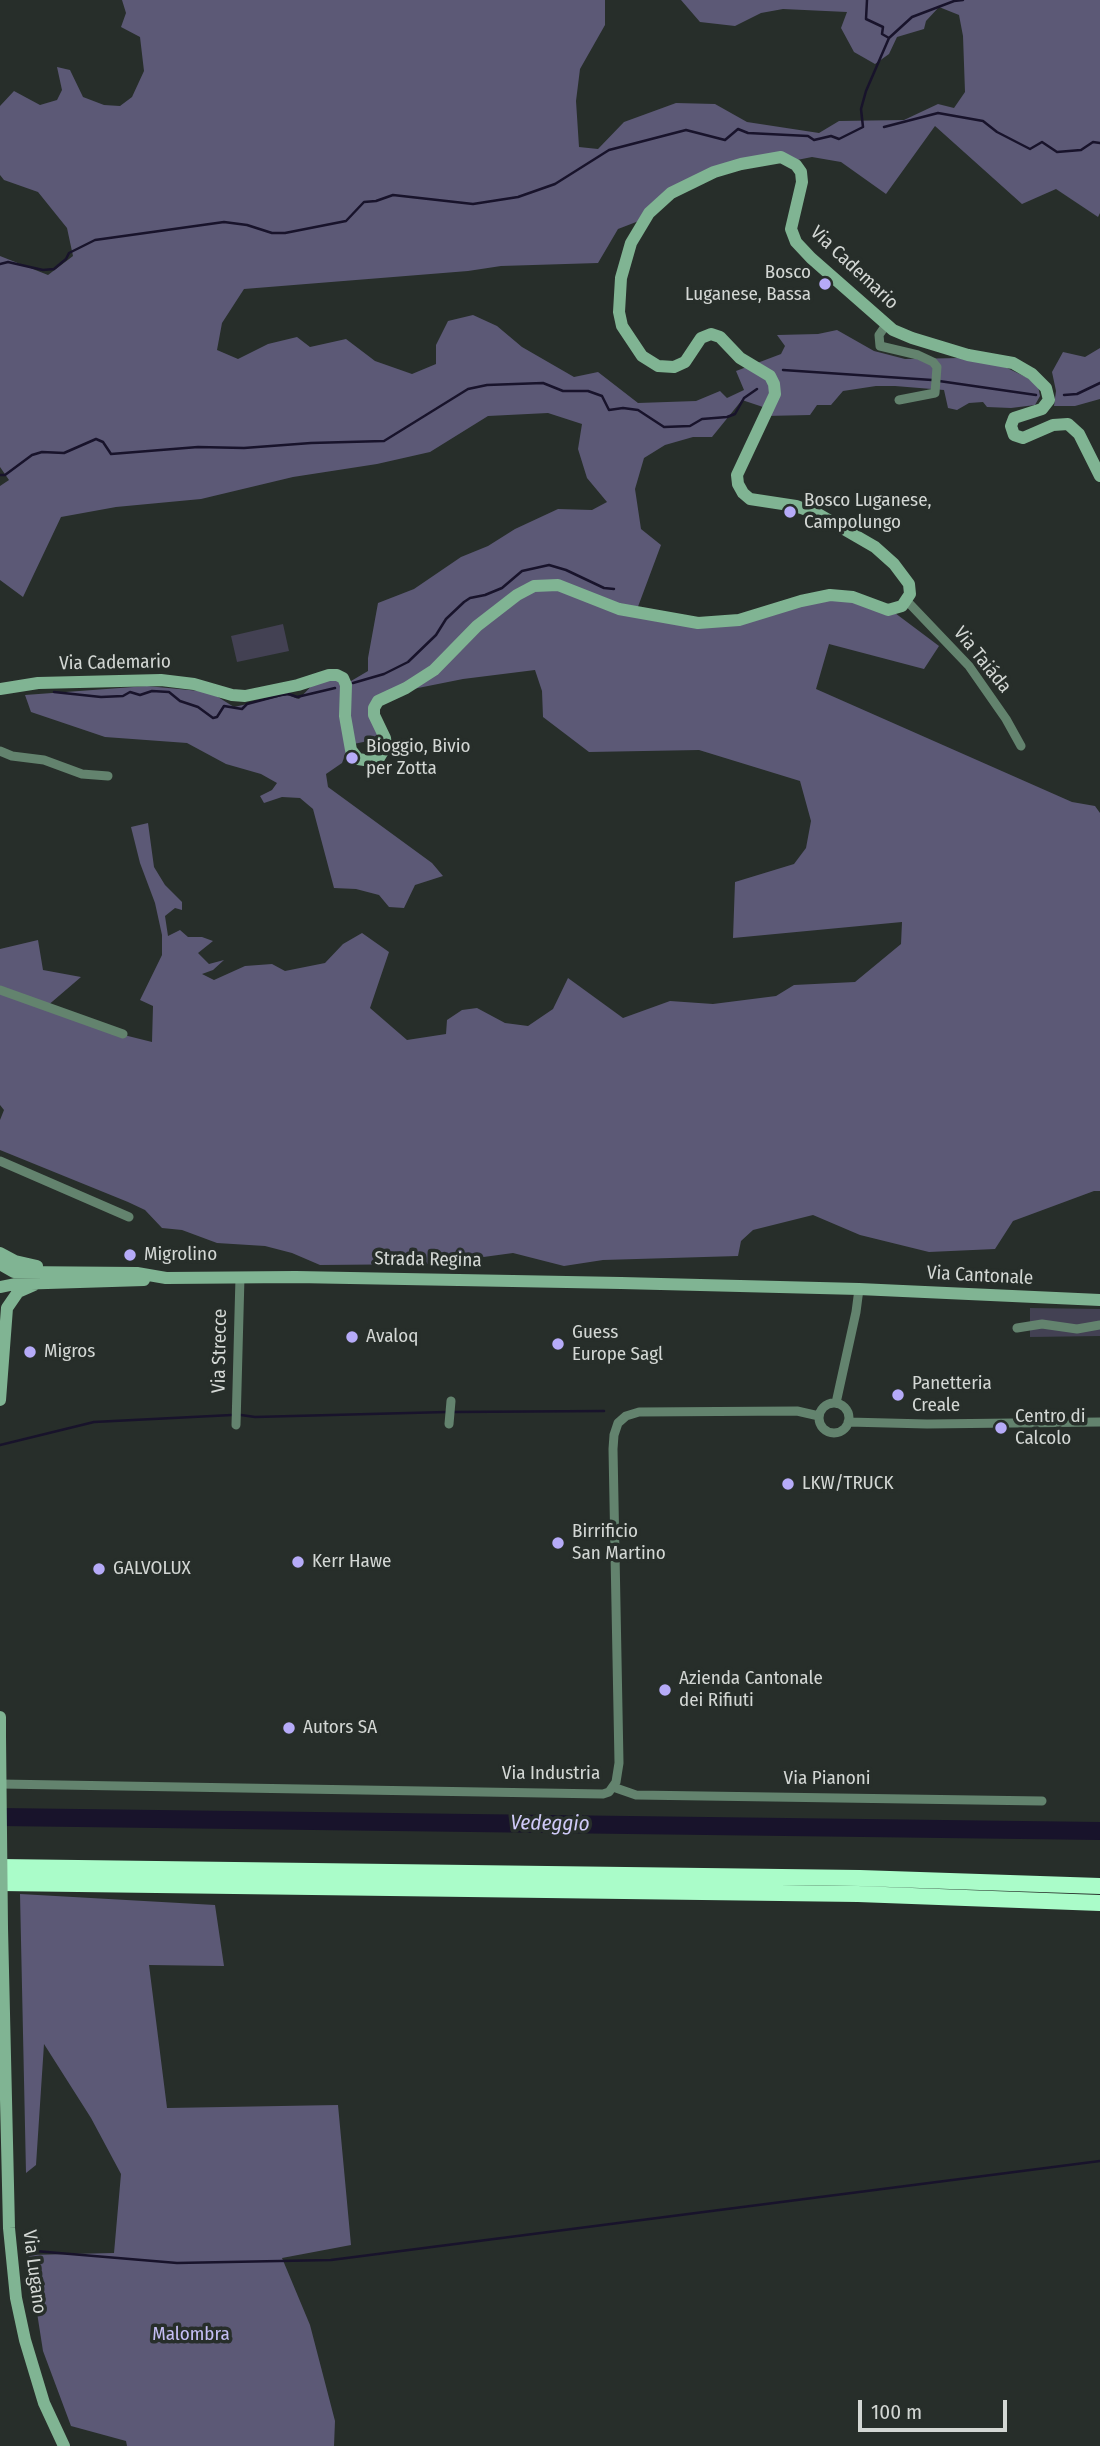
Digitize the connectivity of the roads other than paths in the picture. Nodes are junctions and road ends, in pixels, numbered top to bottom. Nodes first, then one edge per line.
1 (886, 325) junction
2 (899, 400) dead end
3 (1100, 476) edge
4 (907, 601) junction
5 (0, 689) edge
6 (1021, 746) dead end
7 (0, 751) edge
8 (108, 776) dead end
9 (0, 990) edge
10 (123, 1034) dead end
11 (0, 1161) edge
12 (129, 1217) dead end
13 (0, 1253) edge
14 (0, 1264) edge
15 (96, 1273) junction
16 (240, 1277) junction
17 (166, 1278) junction
18 (44, 1283) junction
19 (1, 1287) edge
20 (859, 1289) junction
21 (1100, 1300) edge
22 (1100, 1325) edge
23 (1017, 1328) dead end
24 (0, 1400) edge
25 (451, 1403) dead end
26 (836, 1403) junction
27 (819, 1416) junction
28 (450, 1421) dead end
29 (848, 1422) junction
30 (1100, 1422) edge
31 (236, 1425) dead end
32 (0, 1717) edge
33 (0, 1736) edge
34 (0, 1784) edge
35 (613, 1787) junction
36 (1042, 1801) dead end
37 (0, 1867) edge
38 (0, 1883) edge
39 (1100, 1886) edge
40 (1098, 1903) edge
41 (64, 2446) edge

1 - 2 street
1 - 3 street, Via Cademario
1 - 4 street, Via Cademario
4 - 5 street, Via Cademario
4 - 6 street, Via Taiáda
7 - 8 street
9 - 10 street
11 - 12 street
13 - 15 street
14 - 15 street, Strada Regina
14 - 19 street
15 - 17 street, Strada Regina
16 - 17 street, Strada Regina
16 - 20 street, Strada Regina
16 - 31 street, Via Strecce
17 - 18 street
18 - 19 street
18 - 24 street
20 - 21 street, Via Cantonale
20 - 26 street
22 - 23 street
25 - 28 street
26 - 27 street
26 - 29 street
27 - 29 street
27 - 35 street, Via Industria
29 - 30 street
32 - 33 street, Via Lugano
33 - 41 street, Via Lugano, bridge
34 - 35 street, Via Industria
35 - 36 street, Via Pianoni
37 - 39 highway
38 - 40 highway

